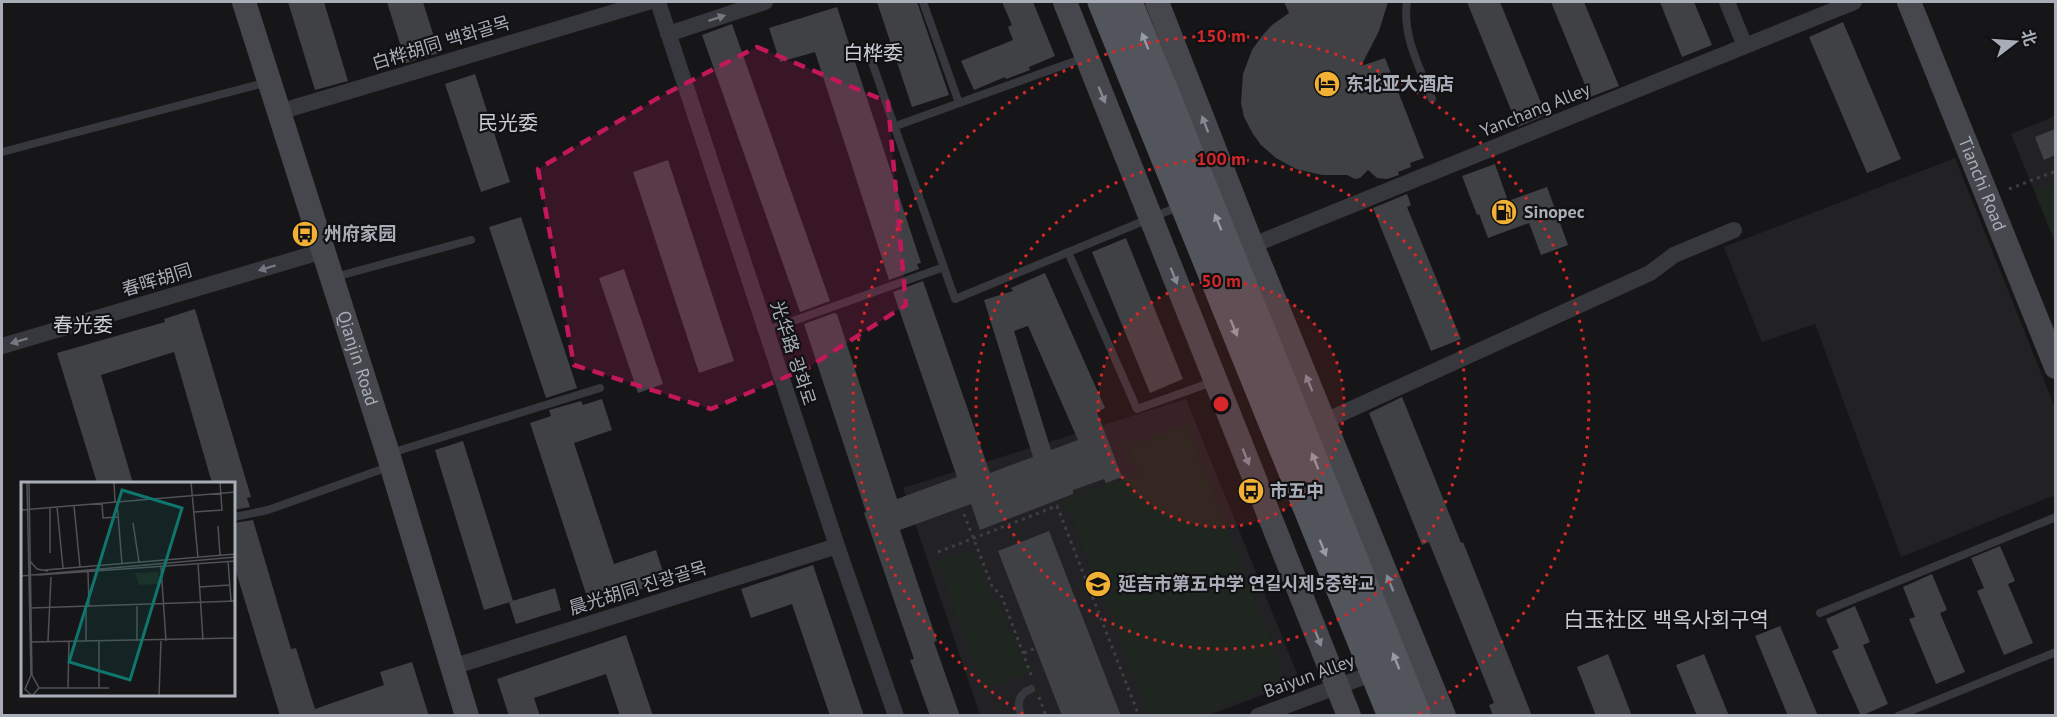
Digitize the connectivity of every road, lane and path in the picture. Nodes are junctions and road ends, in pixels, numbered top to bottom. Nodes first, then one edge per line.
1 (244, 2) edge
2 (648, 2) edge
3 (658, 2) edge
4 (765, 2) edge
5 (923, 2) edge
6 (1065, 2) edge
7 (1101, 2) edge
8 (1129, 2) edge
9 (1158, 2) edge
10 (1407, 2) edge
11 (1727, 2) edge
12 (1854, 2) edge
13 (1909, 2) edge
14 (668, 34) junction
15 (1745, 46) junction
16 (867, 48) dead end
17 (1087, 57) junction
18 (270, 81) junction
19 (1432, 99) dead end
20 (959, 103) junction
21 (279, 112) junction
22 (894, 127) junction
23 (2, 152) edge
24 (2055, 171) edge
25 (2009, 189) dead end
26 (1184, 204) junction
27 (1151, 218) junction
28 (1734, 230) dead end
29 (471, 240) dead end
30 (1241, 249) junction
31 (323, 251) junction
32 (1068, 252) junction
33 (944, 267) junction
34 (331, 278) junction
35 (765, 331) junction
36 (2, 346) edge
37 (2055, 367) edge
38 (1216, 381) junction
39 (600, 388) dead end
40 (1325, 421) junction
41 (389, 460) junction
42 (964, 514) dead end
43 (236, 517) edge
44 (2055, 517) edge
45 (974, 538) junction
46 (837, 546) junction
47 (938, 552) dead end
48 (1820, 613) dead end
49 (1036, 648) dead end
50 (2055, 652) edge
51 (1023, 653) junction
52 (452, 667) junction
53 (1374, 673) junction
54 (1337, 686) junction
55 (1035, 689) junction
56 (467, 716) edge
57 (896, 716) edge
58 (1020, 716) edge
59 (1046, 716) edge
60 (1139, 716) edge
61 (1258, 716) edge
62 (1349, 716) edge
63 (1391, 716) edge
64 (1419, 716) edge
65 (1444, 716) edge
66 (1898, 716) edge

1 - 18 street, Qianjin Road
2 - 21 street, 白桦胡同 백화골목
3 - 14 street, 光华路 광화로
14 -> 4 street
5 - 20 lane
6 - 17 street
7 - 26 main road
30 -> 8 main road
30 -> 9 street
10 - 19 lane
11 - 15 street
12 - 15 street, Yanchang Alley
13 - 37 street, Tianchi Road
14 - 35 street, 光华路 광화로
15 - 30 street, Yanchang Alley
16 - 22 lane
17 - 20 lane
17 -> 27 street
18 - 21 street, Qianjin Road
18 - 23 lane
20 - 22 lane
21 - 31 street, Qianjin Road
22 - 33 lane
24 - 25 path
26 - 27 lane
26 -> 53 main road
27 - 32 lane
27 -> 38 street
28 - 40 street
29 - 34 lane
40 -> 30 street
64 -> 30 main road
31 - 34 street, Qianjin Road
31 -> 36 street, 春晖胡同
32 - 33 lane
32 - 38 lane
33 - 35 lane
34 - 41 street, Qianjin Road
35 - 46 street, 光华路 광화로
38 -> 54 street
39 - 41 lane
65 -> 40 street
41 - 43 lane
41 - 52 street, Qianjin Road
42 - 45 path
44 - 48 lane
45 - 47 path
45 - 51 path
45 - 60 path
46 - 52 street, 晨光胡同 진광골목
46 - 57 street, 光华路 광화로
49 - 51 path
50 - 66 lane
51 - 55 path
52 - 56 street, Qianjin Road
53 - 54 street, Baiyun Alley
53 - 63 main road
54 - 61 street, Baiyun Alley
54 - 62 street
55 - 58 lane
55 - 59 path

